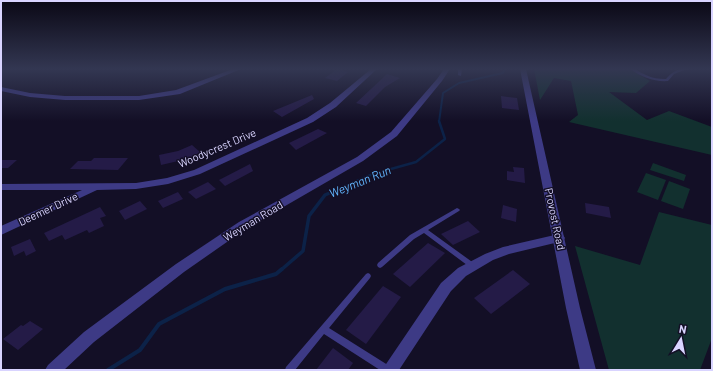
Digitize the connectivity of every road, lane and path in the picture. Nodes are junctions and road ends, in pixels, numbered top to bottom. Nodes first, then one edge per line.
1 (192, 86) edge
2 (354, 86) edge
3 (435, 86) edge
4 (527, 86) edge
5 (1, 89) edge
6 (1, 188) edge
7 (94, 188) junction
8 (457, 210) dead end
9 (424, 230) junction
10 (1, 231) edge
11 (559, 238) junction
12 (380, 265) dead end
13 (473, 266) junction
14 (368, 276) dead end
15 (323, 328) junction
16 (53, 370) edge
17 (289, 370) edge
18 (389, 370) edge
19 (588, 370) edge

1 - 5 street
2 - 7 street, Woodycrest Drive
3 - 16 street, Weyman Road
4 - 11 street, Provost Road
6 - 7 street, Woodycrest Drive
7 - 10 street, Deemer Drive
8 - 9 lane
9 - 12 lane
9 - 13 lane
11 - 13 street
11 - 19 street, Provost Road
13 - 18 street
14 - 15 lane
15 - 17 lane
15 - 18 lane

